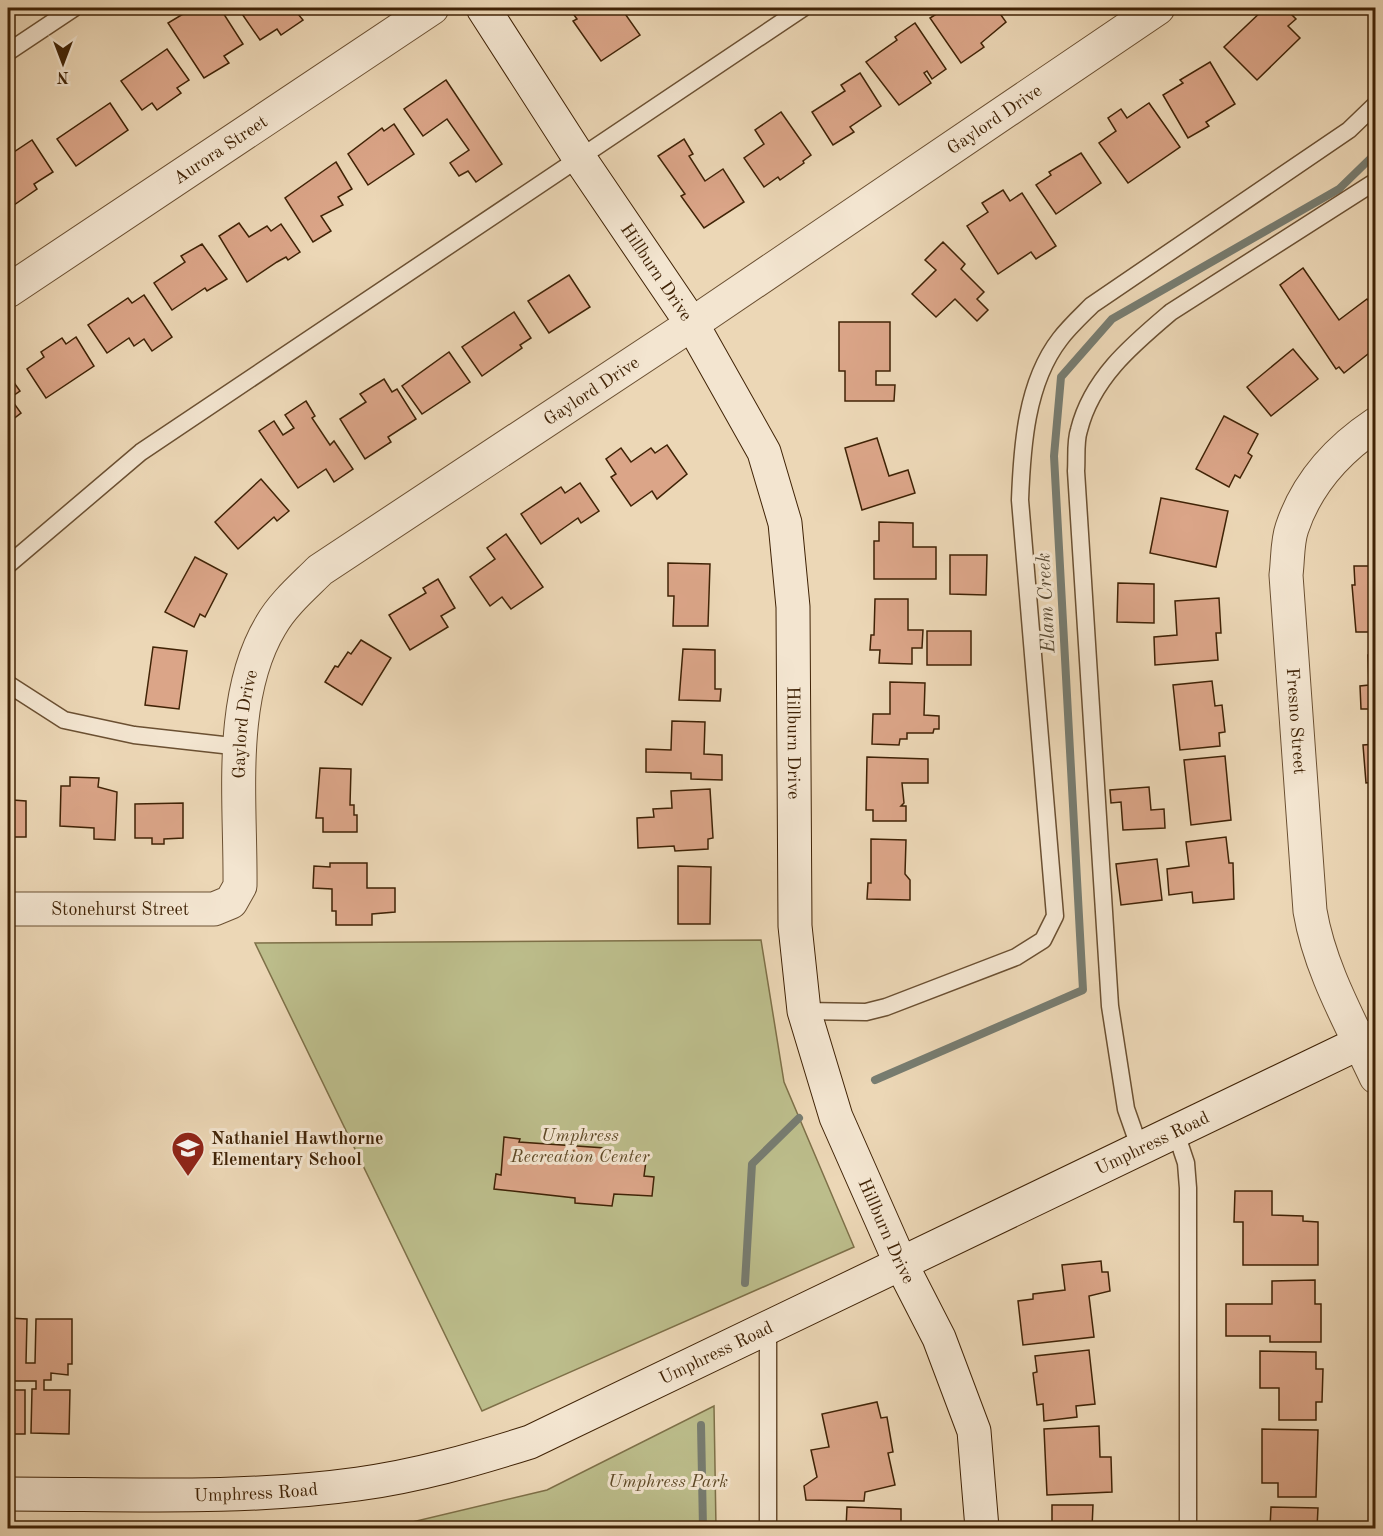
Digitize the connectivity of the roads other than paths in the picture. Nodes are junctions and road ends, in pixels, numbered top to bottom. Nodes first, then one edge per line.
1 (74, 8) edge
2 (432, 8) edge
3 (483, 8) edge
4 (803, 8) edge
5 (1158, 8) edge
6 (8, 52) edge
7 (1376, 104) edge
8 (580, 159) junction
9 (1376, 181) edge
10 (8, 291) edge
11 (692, 324) junction
12 (1376, 424) edge
13 (8, 565) edge
14 (8, 684) edge
15 (241, 747) junction
16 (231, 902) joint
17 (8, 909) edge
18 (804, 1011) junction
19 (1368, 1038) edge
20 (1376, 1077) edge
21 (1176, 1133) junction
22 (1140, 1149) junction
23 (900, 1262) junction
24 (768, 1329) junction
25 (8, 1494) edge
26 (768, 1528) edge
27 (982, 1528) edge
28 (1188, 1528) edge

1 - 6 lane
2 - 10 street, Aurora Street
3 - 8 street, Hillburn Drive
4 - 8 lane
5 - 11 street, Gaylord Drive
7 - 18 lane
8 - 11 street, Hillburn Drive
8 - 13 lane
9 - 22 lane
11 - 15 street, Gaylord Drive
11 - 18 street, Hillburn Drive
12 - 19 street, Fresno Street
14 - 15 lane
15 - 16 street, Gaylord Drive
16 - 17 street, Stonehurst Street
18 - 23 street, Hillburn Drive
19 - 20 street, Fresno Street
19 - 21 street, Umphress Road
21 - 22 street, Umphress Road
21 - 28 lane
22 - 23 street, Umphress Road
23 - 24 street, Umphress Road
23 - 27 street, Hillburn Drive
24 - 25 street, Umphress Road
24 - 26 lane

